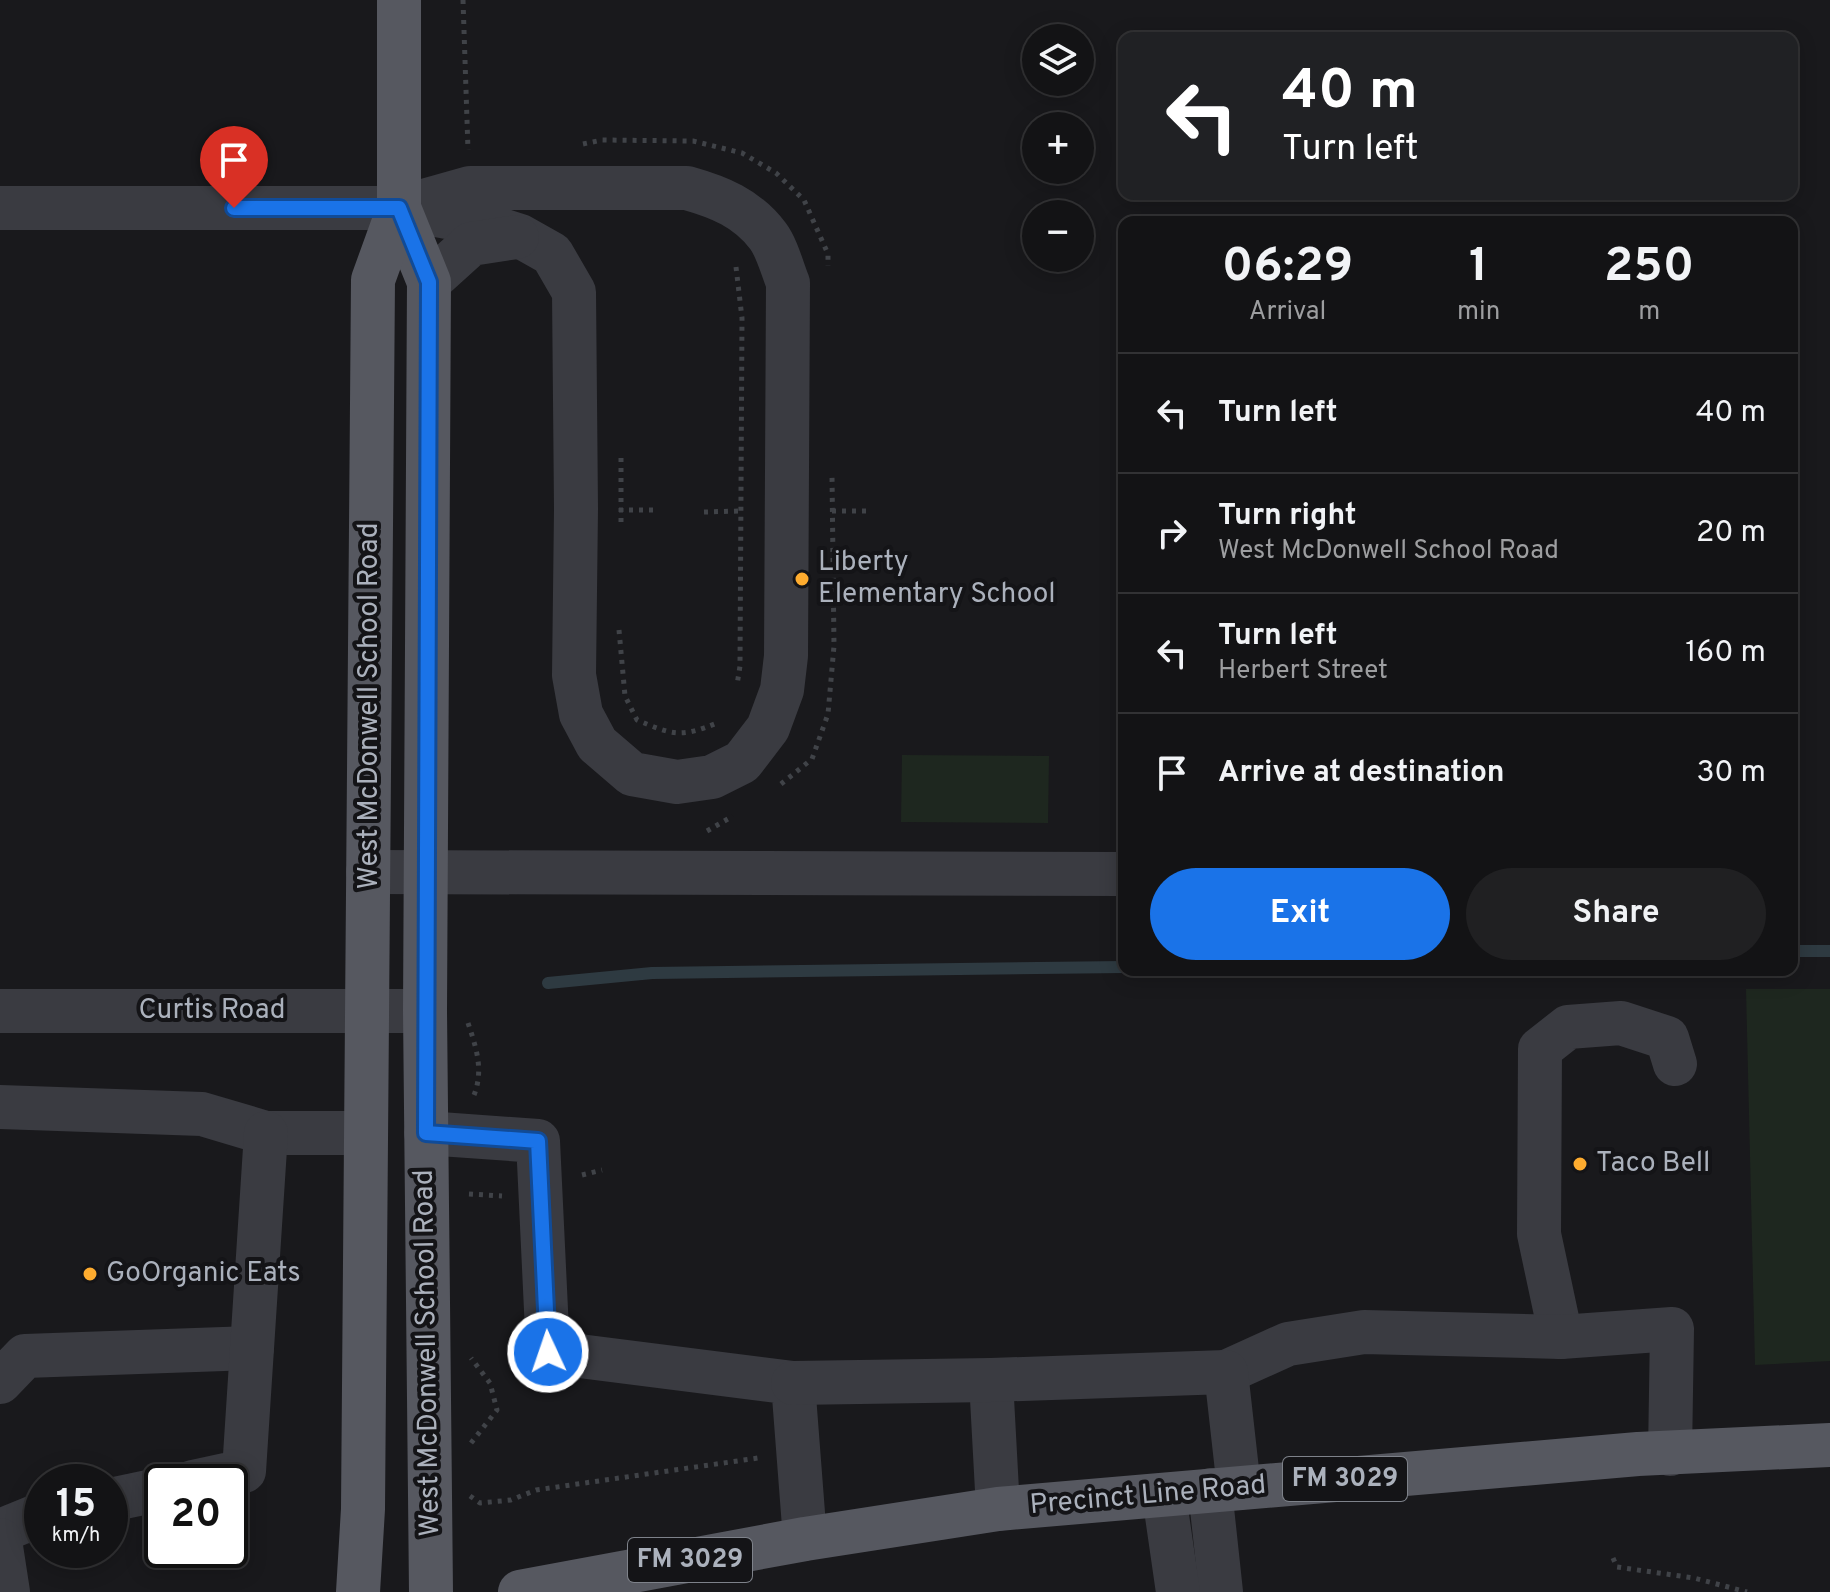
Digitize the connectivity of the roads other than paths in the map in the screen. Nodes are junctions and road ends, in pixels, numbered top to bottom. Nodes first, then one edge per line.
1 (399, 0) edge
2 (0, 208) edge
3 (399, 208) junction
4 (520, 236) junction
5 (429, 282) junction
6 (426, 871) junction
7 (368, 872) junction
8 (1118, 874) edge
9 (0, 1011) edge
10 (367, 1011) junction
11 (444, 1011) junction
12 (1675, 1064) dead end
13 (0, 1107) edge
14 (266, 1133) junction
15 (366, 1133) junction
16 (446, 1134) junction
17 (1561, 1337) junction
18 (252, 1348) junction
19 (1226, 1372) junction
20 (991, 1380) junction
21 (0, 1382) edge
22 (793, 1383) junction
23 (1830, 1445) edge
24 (1670, 1454) junction
25 (244, 1464) edge
26 (1224, 1489) junction
27 (1164, 1495) junction
28 (998, 1509) junction
29 (24, 1521) edge
30 (0, 1531) edge
31 (805, 1539) junction
32 (0, 1540) edge
33 (8, 1592) edge
34 (358, 1592) edge
35 (431, 1592) edge
36 (520, 1592) edge
37 (1178, 1592) edge
38 (1221, 1592) edge

1 - 3 main road, West McDonwell School Road
2 - 3 street
3 - 4 street
3 - 4 street
3 - 5 main road, West McDonwell School Road
3 - 7 main road, West McDonwell School Road
4 - 5 street
5 - 6 main road, West McDonwell School Road
6 - 7 street
6 - 8 street
6 - 11 main road, West McDonwell School Road
7 - 10 main road, West McDonwell School Road
9 - 10 street, Curtis Road
10 - 11 street, Curtis Road
10 - 15 main road, West McDonwell School Road
11 - 16 main road, West McDonwell School Road
12 - 17 street
13 - 14 street
14 - 15 street
14 - 18 street
15 - 34 main road, West McDonwell School Road
16 - 22 street
16 - 35 main road, West McDonwell School Road
17 - 19 street
17 - 24 street
18 - 21 street
18 - 25 street
19 - 20 street
19 - 26 street
20 - 22 street
20 - 28 street
22 - 31 street
23 - 24 main road, Precinct Line Road / FM 3029
24 - 26 main road, Precinct Line Road / FM 3029
26 - 27 main road, Precinct Line Road / FM 3029
26 - 38 street
27 - 28 main road, Precinct Line Road / FM 3029
27 - 37 street
28 - 31 main road, Precinct Line Road / FM 3029
29 - 30 street
31 - 36 main road, Precinct Line Road / FM 3029
32 - 33 street

